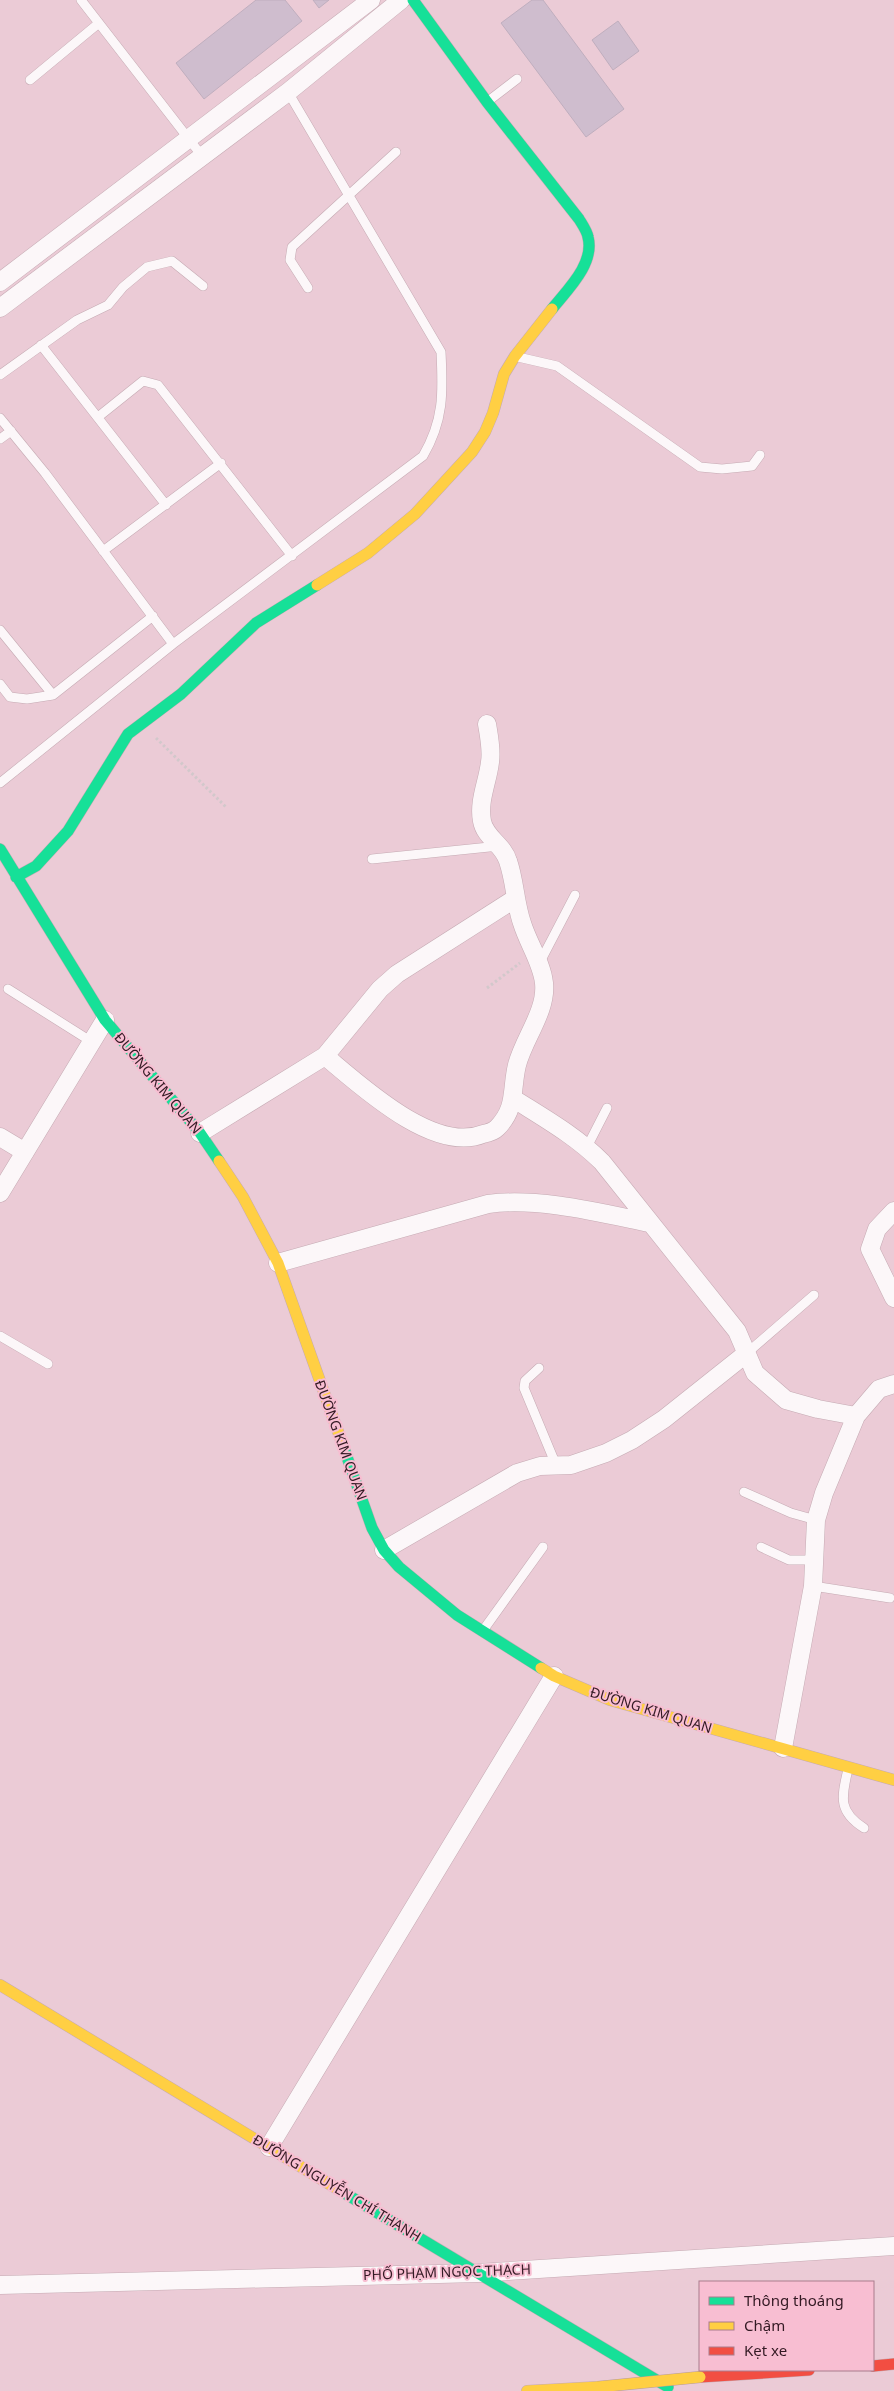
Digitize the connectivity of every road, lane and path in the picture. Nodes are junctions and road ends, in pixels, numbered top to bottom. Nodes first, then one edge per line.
1 (81, 0) edge
2 (371, 0) edge
3 (401, 0) edge
4 (413, 0) edge
5 (99, 23) junction
6 (518, 79) dead end
7 (30, 80) dead end
8 (288, 92) junction
9 (487, 102) junction
10 (187, 138) junction
11 (396, 152) dead end
12 (202, 156) junction
13 (349, 196) junction
14 (0, 282) edge
15 (203, 286) dead end
16 (308, 288) dead end
17 (0, 308) edge
18 (41, 345) junction
19 (515, 356) junction
20 (0, 375) edge
21 (98, 417) junction
22 (0, 418) edge
23 (10, 431) junction
24 (0, 439) edge
25 (760, 455) dead end
26 (222, 463) junction
27 (166, 505) junction
28 (103, 551) junction
29 (292, 556) junction
30 (153, 616) junction
31 (0, 630) edge
32 (173, 644) junction
33 (0, 684) edge
34 (53, 695) junction
35 (142, 723) junction
36 (487, 724) dead end
37 (0, 783) edge
38 (227, 808) dead end
39 (500, 846) junction
40 (0, 849) edge
41 (372, 859) dead end
42 (16, 877) junction
43 (576, 894) dead end
44 (516, 898) junction
45 (536, 959) junction
46 (487, 988) dead end
47 (8, 989) dead end
48 (105, 1020) junction
49 (92, 1042) junction
50 (325, 1056) junction
51 (514, 1099) junction
52 (607, 1108) dead end
53 (200, 1133) junction
54 (0, 1136) edge
55 (587, 1147) junction
56 (25, 1152) junction
57 (0, 1193) edge
58 (894, 1212) edge
59 (650, 1223) junction
60 (278, 1263) junction
61 (814, 1296) dead end
62 (894, 1298) edge
63 (0, 1336) edge
64 (747, 1353) junction
65 (48, 1364) dead end
66 (539, 1368) dead end
67 (894, 1384) edge
68 (856, 1416) junction
69 (556, 1465) junction
70 (744, 1492) dead end
71 (816, 1520) junction
72 (543, 1547) dead end
73 (761, 1547) dead end
74 (384, 1550) junction
75 (813, 1560) junction
76 (813, 1586) junction
77 (890, 1598) dead end
78 (482, 1631) junction
79 (554, 1676) junction
80 (783, 1748) junction
81 (849, 1766) junction
82 (894, 1780) edge
83 (864, 1828) dead end
84 (0, 1985) edge
85 (269, 2147) junction
86 (894, 2246) edge
87 (478, 2273) junction
88 (0, 2285) edge
89 (894, 2364) edge
90 (874, 2366) edge
91 (793, 2371) edge
92 (528, 2391) edge
93 (674, 2391) edge

1 - 5 lane
2 - 10 street
3 - 8 street
4 - 9 main road
5 - 7 lane
5 - 10 lane
6 - 9 lane
8 - 12 street
8 - 13 lane
9 - 19 main road
10 - 12 lane
10 - 14 street
11 - 13 lane
12 - 17 street
13 - 16 lane
13 - 29 lane
15 - 18 lane
18 - 20 lane
18 - 21 lane
19 - 25 lane
19 - 35 main road
21 - 26 lane
21 - 27 lane
22 - 23 lane
23 - 24 lane
23 - 28 lane
26 - 27 lane
26 - 29 lane
27 - 28 lane
28 - 30 lane
29 - 32 lane
30 - 32 lane
30 - 34 lane
31 - 34 lane
32 - 37 lane
33 - 34 lane
35 - 38 path
35 - 42 main road
36 - 39 street
39 - 41 lane
39 - 44 street
40 - 42 main road, ĐƯỜNG KIM QUAN
42 - 48 main road, ĐƯỜNG KIM QUAN
43 - 45 lane
44 - 45 street
44 - 50 street
45 - 46 path
45 - 51 street
47 - 49 lane
48 - 49 street
48 - 53 main road, ĐƯỜNG KIM QUAN
49 - 56 street
50 - 51 street
50 - 53 street
51 - 55 street
52 - 55 lane
53 - 60 main road, ĐƯỜNG KIM QUAN
54 - 56 street
55 - 59 street
56 - 57 street
58 - 62 street
59 - 60 street
59 - 64 street
60 - 74 main road, ĐƯỜNG KIM QUAN
61 - 64 lane
63 - 65 lane
64 - 68 street
64 - 69 street
66 - 69 lane
67 - 68 street
68 - 71 street
69 - 74 street
70 - 71 lane
71 - 75 street
72 - 78 lane
73 - 75 lane
74 - 78 main road, ĐƯỜNG KIM QUAN
75 - 76 street
76 - 77 lane
76 - 80 street
78 - 79 main road, ĐƯỜNG KIM QUAN
79 - 80 main road, ĐƯỜNG KIM QUAN
79 - 85 street
80 - 81 main road, ĐƯỜNG KIM QUAN
81 - 82 main road, ĐƯỜNG KIM QUAN
81 - 83 lane
84 - 85 main road, ĐƯỜNG NGUYỄN CHÍ THANH
85 - 87 main road, ĐƯỜNG NGUYỄN CHÍ THANH
86 - 87 street, PHỐ PHẠM NGỌC THẠCH
87 - 88 street, PHỐ PHẠM NGỌC THẠCH
87 - 93 main road, ĐƯỜNG NGUYỄN CHÍ THANH
89 - 90 main road
91 - 92 main road, bridge

